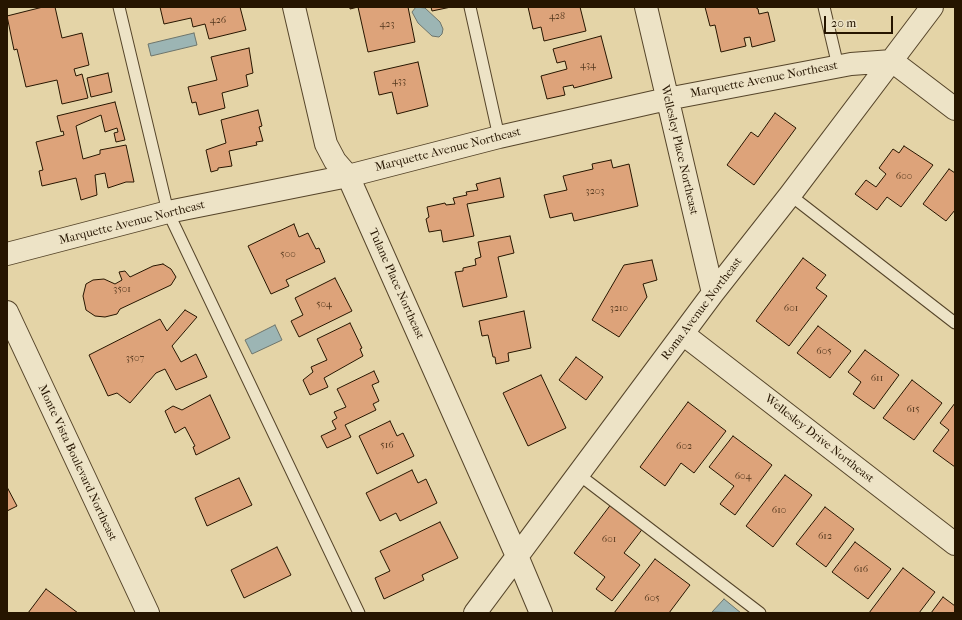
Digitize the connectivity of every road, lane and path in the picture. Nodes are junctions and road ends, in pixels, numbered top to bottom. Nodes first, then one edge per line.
1 (119, 7) edge
2 (294, 7) edge
3 (470, 7) edge
4 (646, 7) edge
5 (824, 7) edge
6 (932, 7) edge
7 (892, 61) junction
8 (838, 66) junction
9 (667, 99) junction
10 (955, 109) edge
11 (499, 137) junction
12 (348, 176) junction
13 (790, 195) junction
14 (168, 212) junction
15 (7, 254) edge
16 (713, 293) junction
17 (7, 312) edge
18 (955, 323) edge
19 (683, 334) junction
20 (578, 474) junction
21 (955, 544) edge
22 (517, 556) junction
23 (148, 613) edge
24 (359, 613) edge
25 (475, 613) edge
26 (541, 613) edge
27 (760, 613) edge

1 - 14 lane
2 - 12 street, Tulane Place Northeast
3 - 11 lane
4 - 9 street, Wellesley Place Northeast
5 - 8 lane
6 - 7 street, Roma Avenue Northeast
7 - 8 street, Marquette Avenue Northeast
7 - 10 street
7 - 13 street, Roma Avenue Northeast
8 - 9 street, Marquette Avenue Northeast
9 - 11 street, Marquette Avenue Northeast
9 - 16 street, Wellesley Place Northeast
11 - 12 street, Marquette Avenue Northeast
12 - 14 street, Marquette Avenue Northeast
12 - 22 street, Tulane Place Northeast
13 - 16 street, Roma Avenue Northeast
13 - 18 lane
14 - 15 street, Marquette Avenue Northeast
14 - 24 lane
16 - 19 street, Roma Avenue Northeast
17 - 23 street, Monte Vista Boulevard Northeast
19 - 20 street, Roma Avenue Northeast
19 - 21 street, Wellesley Drive Northeast
20 - 22 street, Roma Avenue Northeast
20 - 27 lane
22 - 25 street, Roma Avenue Northeast
22 - 26 street, Tulane Place Northeast

